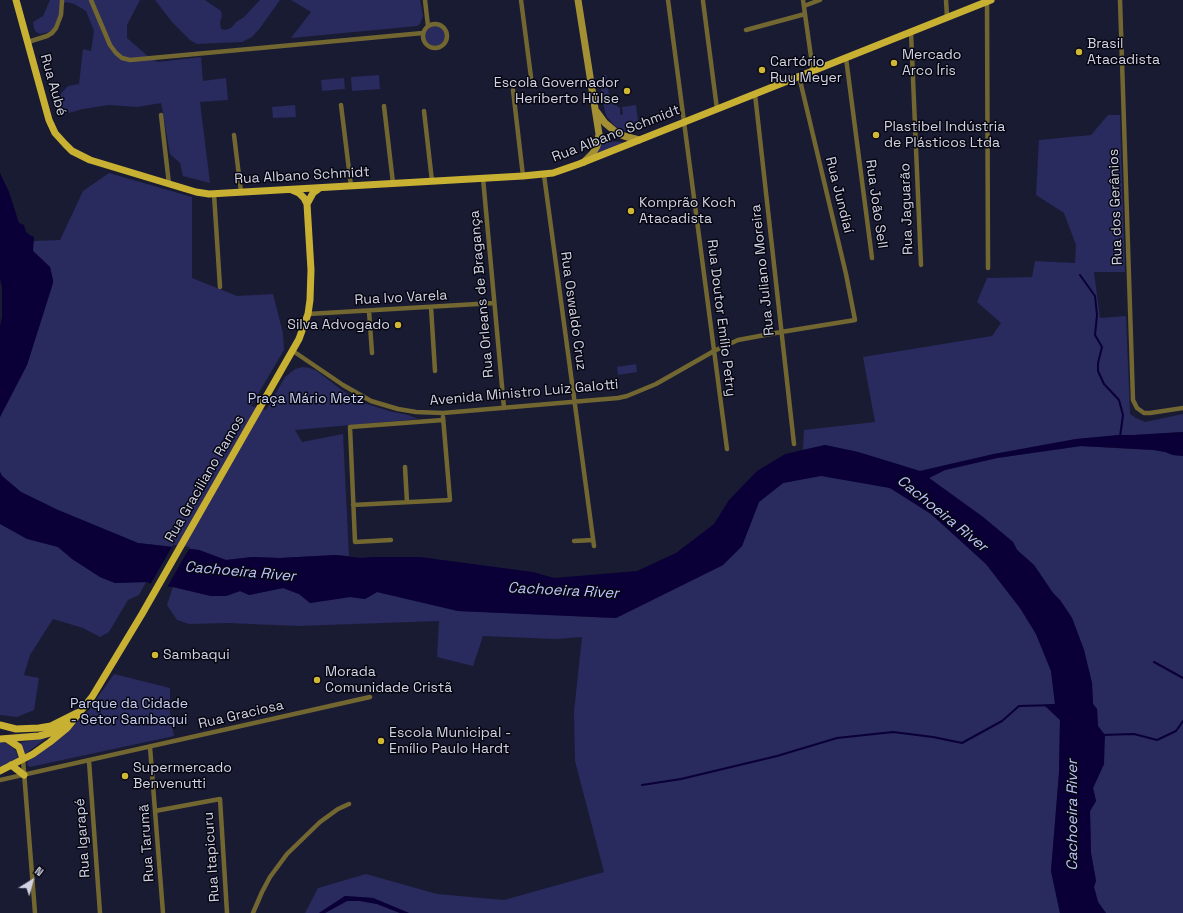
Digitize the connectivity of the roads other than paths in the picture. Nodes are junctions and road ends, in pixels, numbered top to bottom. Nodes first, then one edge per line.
1 (16, 0) edge
2 (62, 0) edge
3 (91, 0) edge
4 (425, 0) edge
5 (521, 0) edge
6 (578, 0) edge
7 (668, 0) edge
8 (803, 0) edge
9 (820, 0) edge
10 (946, 0) edge
11 (1120, 0) edge
12 (703, 1) edge
13 (989, 1) edge
14 (804, 6) junction
15 (805, 14) junction
16 (947, 17) junction
17 (428, 26) junction
18 (746, 30) dead end
19 (911, 32) junction
20 (423, 33) junction
21 (28, 42) junction
22 (846, 58) junction
23 (813, 71) junction
24 (799, 76) junction
25 (531, 77) dead end
26 (513, 90) dead end
27 (754, 94) junction
28 (341, 105) dead end
29 (384, 106) dead end
30 (717, 109) junction
31 (424, 111) dead end
32 (596, 111) junction
33 (161, 115) dead end
34 (684, 122) junction
35 (234, 134) dead end
36 (639, 140) junction
37 (90, 160) joint
38 (584, 162) junction
39 (544, 174) junction
40 (523, 176) junction
41 (483, 178) junction
42 (432, 181) junction
43 (393, 183) junction
44 (169, 184) junction
45 (351, 186) junction
46 (320, 188) junction
47 (292, 189) junction
48 (241, 192) junction
49 (214, 194) junction
50 (307, 204) junction
51 (872, 258) dead end
52 (921, 265) dead end
53 (988, 268) dead end
54 (220, 287) dead end
55 (494, 303) junction
56 (430, 307) junction
57 (369, 311) junction
58 (308, 314) junction
59 (855, 320) joint
60 (781, 332) junction
61 (293, 351) junction
62 (714, 351) junction
63 (372, 353) dead end
64 (435, 371) dead end
65 (574, 402) junction
66 (504, 408) junction
67 (1183, 408) edge
68 (443, 413) junction
69 (443, 420) junction
70 (794, 444) dead end
71 (727, 449) dead end
72 (405, 467) dead end
73 (408, 502) junction
74 (353, 505) junction
75 (391, 540) dead end
76 (593, 540) junction
77 (574, 541) dead end
78 (594, 546) dead end
79 (370, 697) dead end
80 (85, 707) junction
81 (77, 713) junction
82 (0, 725) edge
83 (3, 738) edge
84 (150, 747) junction
85 (23, 759) junction
86 (89, 761) junction
87 (11, 765) junction
88 (0, 771) edge
89 (24, 775) junction
90 (0, 780) edge
91 (349, 804) dead end
92 (155, 811) junction
93 (35, 913) edge
94 (100, 913) edge
95 (163, 913) edge
96 (227, 913) edge
97 (253, 913) edge

1 - 21 main road, Rua Aubé
2 - 21 street
3 - 20 street
4 - 17 street
5 - 25 street
6 - 32 street
7 - 34 street, Rua Doutor Emílio Petry
8 - 14 street
9 - 14 street
10 - 16 street
11 - 67 street, Rua dos Gerânios
12 - 30 street
13 - 16 main road, Rua Albano Schmidt
13 - 53 street
14 - 15 street
15 - 18 street
15 - 23 street
16 - 19 main road, Rua Albano Schmidt
17 - 20 street
17 - 20 street
19 - 22 main road, Rua Albano Schmidt
19 - 52 street, Rua Jaguarão
21 - 37 main road, Rua Aubé
22 - 23 main road, Rua Albano Schmidt
22 - 51 street, Rua João Sell
23 - 24 main road, Rua Albano Schmidt
24 - 27 main road, Rua Albano Schmidt
24 - 59 street, Rua Jundiaí
26 - 40 street
27 - 30 main road, Rua Albano Schmidt
27 - 60 street, Rua Juliano Moreira
28 - 45 street
29 - 43 street
30 - 34 main road, Rua Albano Schmidt
31 - 42 street
32 - 36 street
32 - 38 street
33 - 44 street
34 - 36 main road, Rua Albano Schmidt
34 - 62 street, Rua Doutor Emílio Petry
35 - 48 street
36 - 38 main road, Rua Albano Schmidt
37 - 44 main road, Rua Albano Schmidt
38 - 39 main road, Rua Albano Schmidt
39 - 40 main road, Rua Albano Schmidt
39 - 65 street, Rua Oswaldo Cruz
40 - 41 main road, Rua Albano Schmidt
41 - 42 main road, Rua Albano Schmidt
41 - 55 street, Rua Orleans de Bragança
42 - 43 main road, Rua Albano Schmidt
43 - 45 main road, Rua Albano Schmidt
44 - 49 main road, Rua Albano Schmidt
45 - 46 main road, Rua Albano Schmidt
46 - 47 main road, Rua Albano Schmidt
46 - 50 main road
47 - 48 main road, Rua Albano Schmidt
47 - 50 main road
48 - 49 main road, Rua Albano Schmidt
49 - 54 street
50 - 58 main road, Rua Graciliano Ramos
55 - 56 street, Rua Ivo Varela
55 - 66 street, Rua Orleans de Bragança
56 - 57 street, Rua Ivo Varela
56 - 64 street
57 - 58 street, Rua Ivo Varela
57 - 63 street
58 - 61 main road, Rua Graciliano Ramos
59 - 60 street, Avenida Ministro Luiz Galotti
60 - 62 street, Avenida Ministro Luiz Galotti
60 - 70 street, Rua Juliano Moreira
61 - 68 street, Avenida Ministro Luiz Galotti
61 - 80 main road, Rua Graciliano Ramos
62 - 65 street, Avenida Ministro Luiz Galotti
62 - 71 street, Rua Doutor Emílio Petry
65 - 66 street, Avenida Ministro Luiz Galotti
65 - 76 street, Rua Oswaldo Cruz
66 - 68 street, Avenida Ministro Luiz Galotti
68 - 69 street
69 - 73 street
69 - 74 street
72 - 73 street
73 - 74 street
74 - 75 street
76 - 77 street
76 - 78 street, Rua Oswaldo Cruz
79 - 84 street, Rua Graciosa
80 - 81 main road, Rua Graciliano Ramos
80 - 85 main road, Rua Graciliano Ramos
81 - 82 main road
81 - 83 main road, Rua Graciliano Ramos
83 - 85 main road
84 - 86 street, Rua Graciosa
84 - 92 street, Rua Tarumã
85 - 87 main road, Rua Graciliano Ramos
85 - 89 street
86 - 89 street, Rua Graciosa
86 - 94 street, Rua Igarapé
87 - 88 main road, Rua Graciliano Ramos
87 - 89 main road
89 - 90 street, Rua Graciosa
89 - 93 street
91 - 97 street
92 - 95 street, Rua Tarumã
92 - 96 street, Rua Itapicuru

